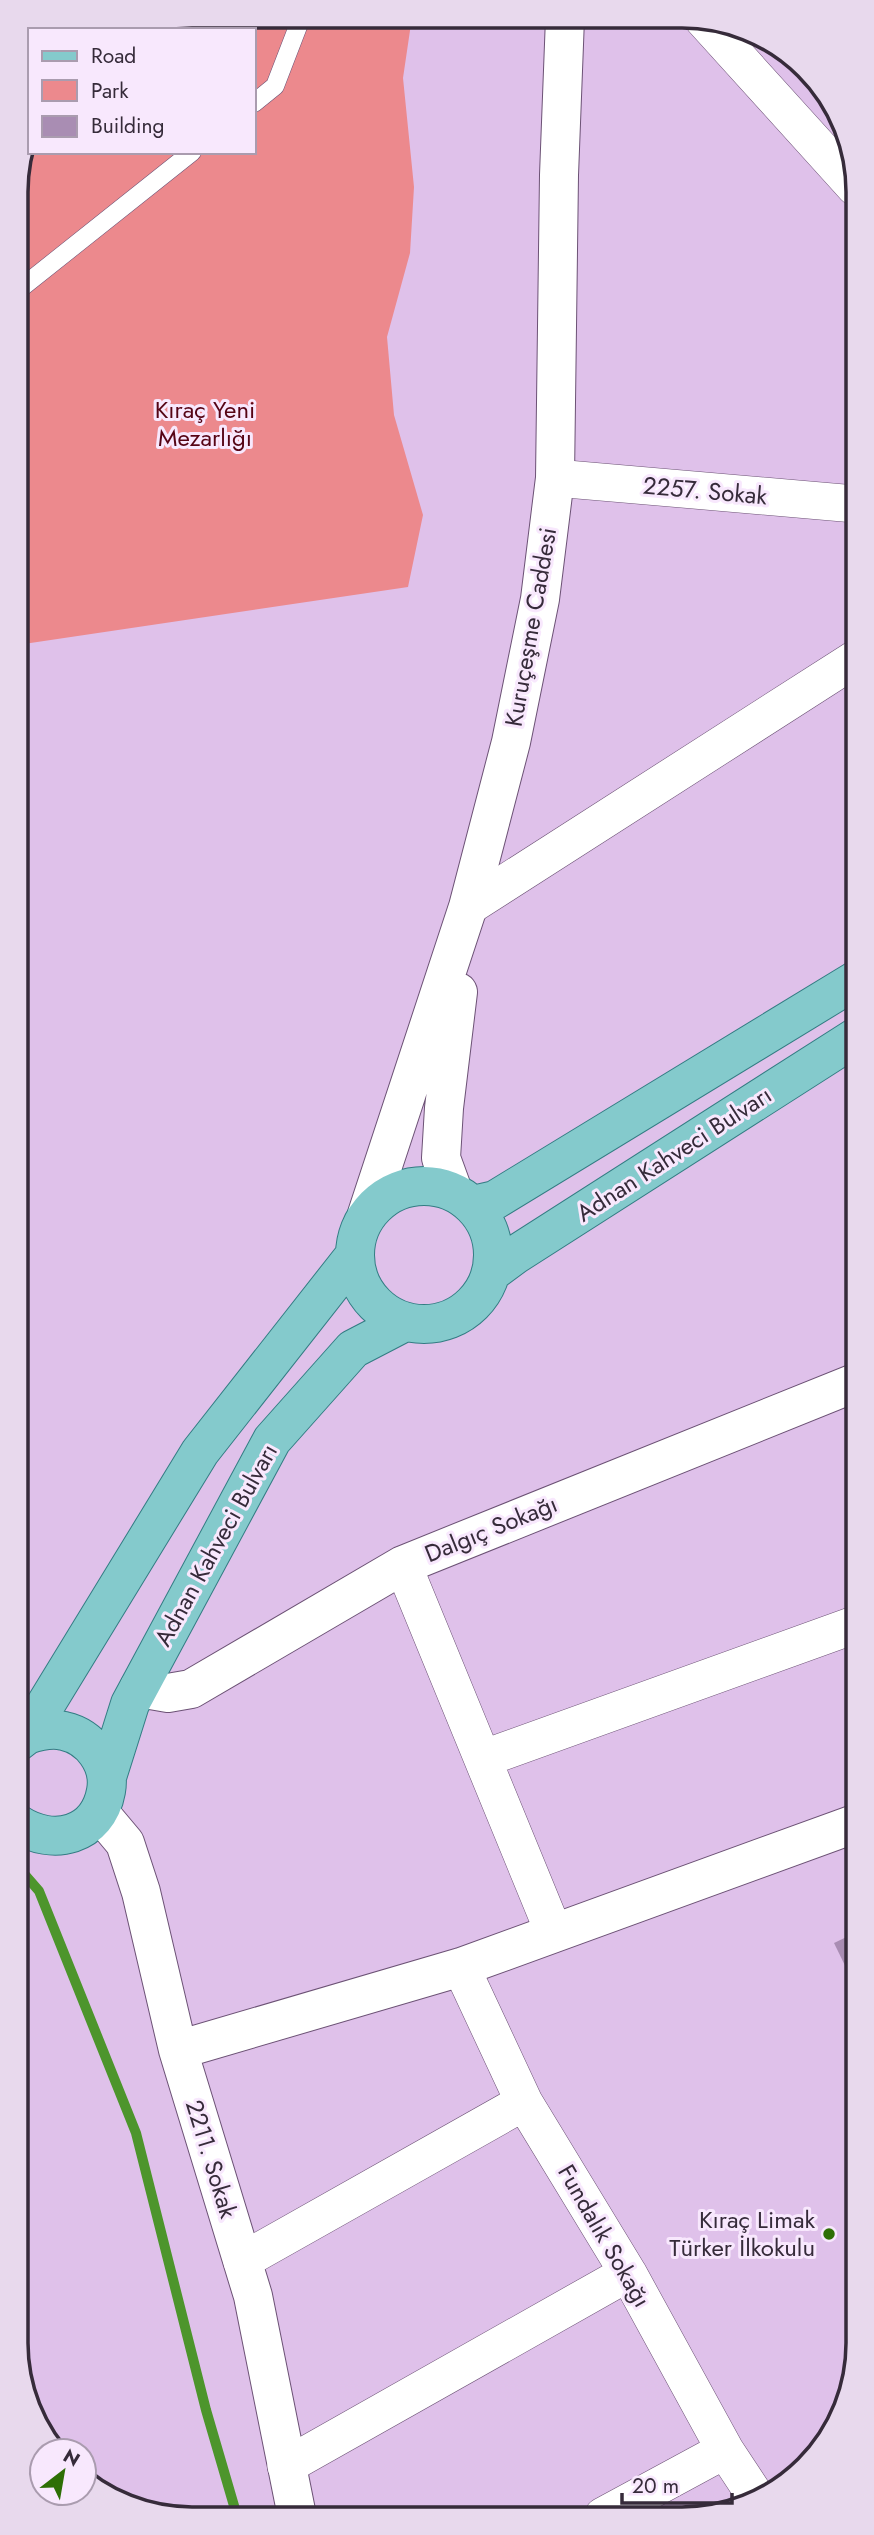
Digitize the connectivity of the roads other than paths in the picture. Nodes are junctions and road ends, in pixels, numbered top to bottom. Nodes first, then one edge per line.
1 (297, 28) edge
2 (565, 28) edge
3 (714, 31) edge
4 (256, 101) edge
5 (189, 154) edge
6 (845, 176) edge
7 (28, 282) edge
8 (555, 478) junction
9 (846, 503) edge
10 (846, 665) edge
11 (468, 907) junction
12 (846, 986) edge
13 (846, 1043) edge
14 (463, 1198) junction
15 (367, 1214) junction
16 (354, 1256) junction
17 (492, 1272) junction
18 (405, 1322) junction
19 (846, 1386) edge
20 (403, 1565) junction
21 (846, 1628) edge
22 (139, 1688) junction
23 (28, 1731) edge
24 (28, 1737) edge
25 (485, 1758) junction
26 (103, 1794) junction
27 (846, 1827) edge
28 (35, 1831) edge
29 (554, 1933) junction
30 (461, 1967) junction
31 (178, 2050) junction
32 (524, 2102) junction
33 (242, 2261) junction
34 (628, 2273) junction
35 (725, 2451) junction
36 (286, 2466) junction
37 (752, 2491) edge
38 (294, 2507) edge
39 (620, 2507) edge

1 - 4 lane
2 - 8 street, Kuruçeşme Caddesi
3 - 6 street
5 - 7 lane
8 - 9 street, 2257. Sokak
8 - 11 street, Kuruçeşme Caddesi
10 - 11 street
11 - 14 street
11 - 15 street, Kuruçeşme Caddesi
12 - 14 main road
13 - 17 main road, Adnan Kahveci Bulvarı
14 - 15 main road
14 - 17 main road
15 - 16 main road
16 - 18 main road
16 - 23 main road
17 - 18 main road
18 - 22 main road, Adnan Kahveci Bulvarı
19 - 20 street, Dalgıç Sokağı
20 - 22 street, Dalgıç Sokağı
20 - 25 street
21 - 25 street
22 - 26 main road, Adnan Kahveci Bulvarı
24 - 26 main road
25 - 29 street
26 - 28 main road
26 - 31 street, 2211. Sokak
27 - 29 street
29 - 30 street
30 - 31 street
30 - 32 street, Fundalık Sokağı
31 - 33 street, 2211. Sokak
32 - 33 street
32 - 34 street, Fundalık Sokağı
33 - 36 street, 2211. Sokak
34 - 35 street, Fundalık Sokağı
34 - 36 street
35 - 37 street, Fundalık Sokağı
35 - 39 street
36 - 38 street, 2211. Sokak

